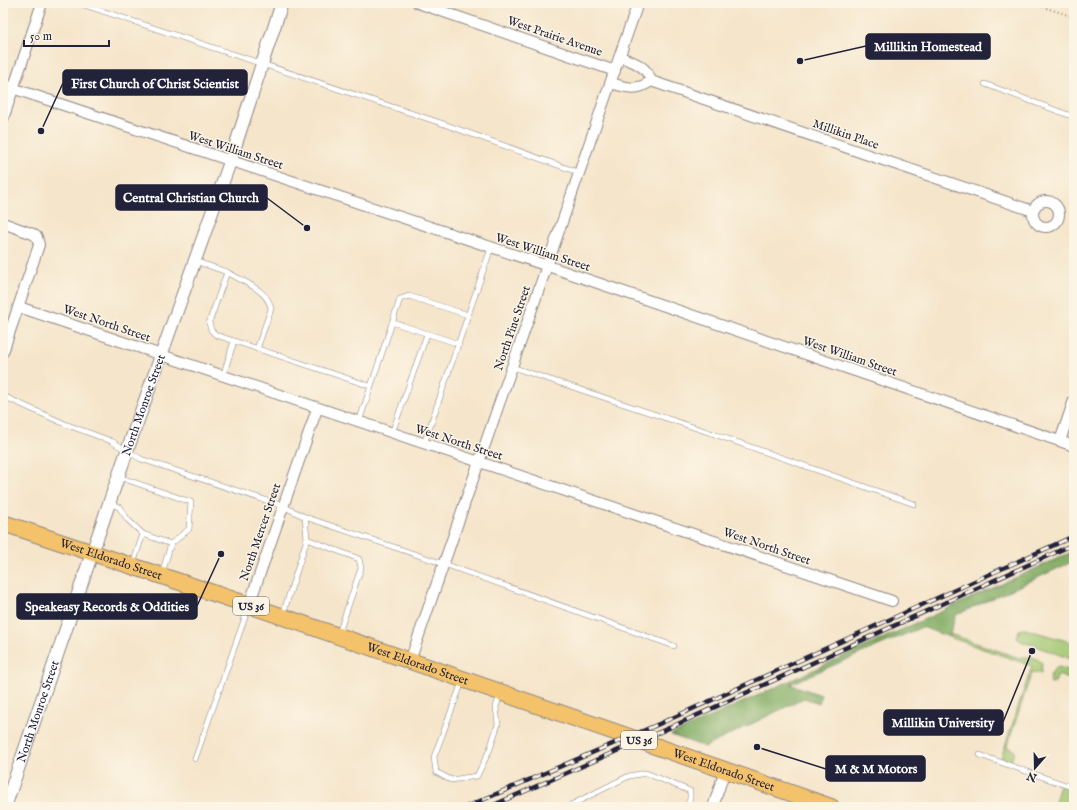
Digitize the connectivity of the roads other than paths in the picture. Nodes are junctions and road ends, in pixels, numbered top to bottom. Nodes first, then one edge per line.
1 (42, 3) edge
2 (78, 3) edge
3 (282, 3) edge
4 (418, 3) edge
5 (638, 3) edge
6 (620, 57) junction
7 (263, 63) junction
8 (615, 71) junction
9 (651, 81) junction
10 (611, 83) junction
11 (985, 84) dead end
12 (3, 85) edge
13 (14, 88) junction
14 (1074, 117) edge
15 (3, 119) edge
16 (230, 162) junction
17 (580, 173) junction
18 (1033, 212) dead end
19 (3, 223) edge
20 (490, 248) junction
21 (195, 261) junction
22 (548, 266) junction
23 (227, 272) junction
24 (19, 307) junction
25 (468, 315) junction
26 (392, 322) junction
27 (427, 334) junction
28 (234, 341) junction
29 (459, 344) junction
30 (257, 349) junction
31 (3, 352) edge
32 (161, 356) junction
33 (512, 367) junction
34 (223, 376) junction
35 (370, 386) junction
36 (3, 396) edge
37 (1074, 400) edge
38 (317, 409) junction
39 (359, 423) junction
40 (392, 434) junction
41 (1060, 441) junction
42 (424, 444) junction
43 (1074, 446) edge
44 (127, 451) junction
45 (479, 462) junction
46 (118, 476) junction
47 (109, 503) junction
48 (914, 504) dead end
49 (283, 506) junction
50 (305, 517) junction
51 (3, 523) edge
52 (143, 534) junction
53 (307, 539) junction
54 (171, 544) junction
55 (92, 552) junction
56 (444, 564) junction
57 (132, 566) junction
58 (160, 576) junction
59 (892, 602) dead end
60 (249, 605) junction
61 (282, 616) junction
62 (338, 636) junction
63 (674, 646) dead end
64 (410, 661) junction
65 (463, 679) junction
66 (501, 692) junction
67 (980, 755) dead end
68 (195, 759) dead end
69 (725, 770) junction
70 (1074, 788) edge
71 (570, 806) edge
72 (4, 807) edge
73 (687, 807) edge
74 (713, 807) edge
75 (831, 807) edge

1 - 13 street
2 - 7 lane
3 - 7 street, North Monroe Street
4 - 8 street, West Prairie Avenue
5 - 6 street, North Pine Street
6 - 8 street, North Pine Street
6 - 9 street
7 - 16 street, North Monroe Street
7 - 17 lane
8 - 10 street, North Pine Street
9 - 10 street
9 - 18 street, Millikin Place
10 - 17 street, North Pine Street
11 - 14 lane
12 - 13 street, West William Street
13 - 15 street
13 - 16 street, West William Street
16 - 20 street, West William Street
16 - 21 street, North Monroe Street
17 - 22 street, North Pine Street
19 - 24 street
20 - 22 street, West William Street
20 - 25 lane
21 - 23 lane
21 - 32 street, North Monroe Street
22 - 33 street, North Pine Street
22 - 41 street, West William Street
23 - 28 lane
23 - 30 lane
24 - 31 street
24 - 32 street, West North Street
25 - 26 lane
25 - 29 lane
26 - 27 lane
26 - 35 lane
27 - 29 lane
27 - 40 lane
28 - 30 lane
28 - 34 lane
29 - 42 lane
30 - 35 lane
32 - 34 street, West North Street
32 - 44 street, North Monroe Street
33 - 45 street, North Pine Street
33 - 48 lane
34 - 38 street, West North Street
35 - 39 lane
36 - 44 lane
37 - 41 street
38 - 39 street, West North Street
38 - 49 street, North Mercer Street
39 - 40 street, West North Street
40 - 42 street, West North Street
41 - 43 street, West William Street
42 - 45 street, West North Street
44 - 46 street, North Monroe Street
44 - 49 lane
45 - 56 street, North Pine Street
45 - 59 street, West North Street
46 - 47 street, North Monroe Street
46 - 54 lane
47 - 52 lane
47 - 55 street, North Monroe Street
49 - 50 lane
49 - 60 street, North Mercer Street
50 - 53 lane
50 - 56 lane
51 - 55 main road, West Eldorado Street / US 36
52 - 54 lane
52 - 57 lane
53 - 61 lane
53 - 62 lane
54 - 58 lane
55 - 57 main road, West Eldorado Street / US 36
55 - 72 street, North Monroe Street
56 - 63 lane
56 - 64 street, North Pine Street
57 - 58 main road, West Eldorado Street / US 36
58 - 60 main road, West Eldorado Street / US 36
60 - 61 main road, West Eldorado Street / US 36
60 - 68 lane, North Mercer Street
61 - 62 main road, West Eldorado Street / US 36
62 - 64 main road, West Eldorado Street / US 36
64 - 65 main road, West Eldorado Street / US 36
65 - 66 main road, West Eldorado Street / US 36
65 - 66 lane
66 - 69 main road, West Eldorado Street / US 36
67 - 70 lane
69 - 74 street
69 - 75 main road, West Eldorado Street / US 36
71 - 73 lane

